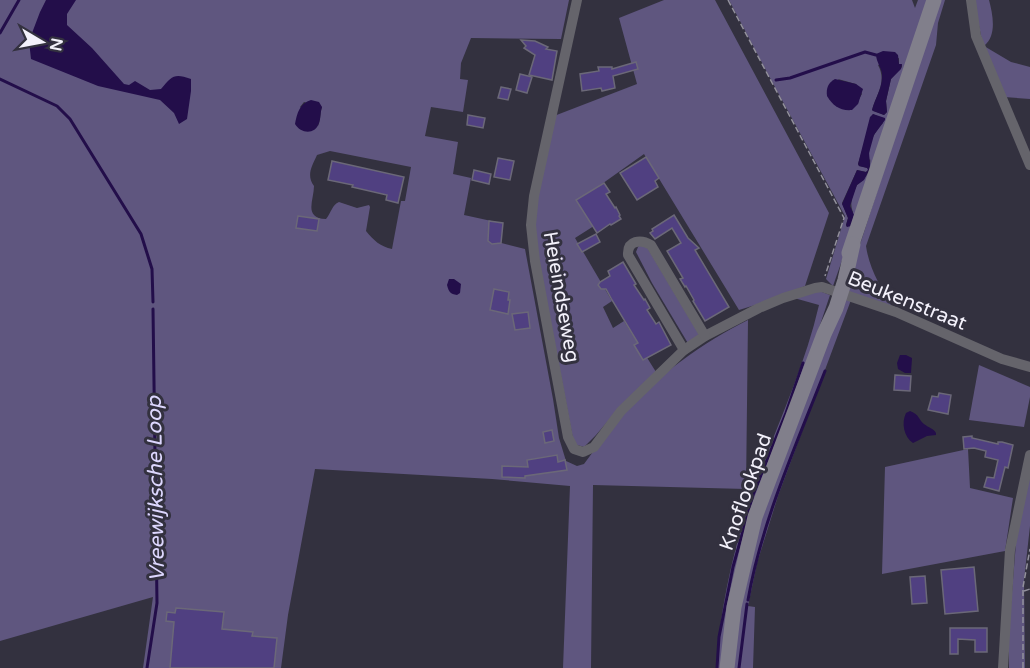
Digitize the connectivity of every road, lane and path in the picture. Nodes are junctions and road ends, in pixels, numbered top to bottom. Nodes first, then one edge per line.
1 (576, 0) edge
2 (728, 0) edge
3 (934, 0) edge
4 (971, 0) edge
5 (1030, 165) edge
6 (832, 290) junction
7 (705, 336) junction
8 (684, 350) junction
9 (1030, 367) edge
10 (584, 452) joint
11 (1030, 455) edge
12 (1030, 549) edge
13 (1030, 589) edge
14 (1023, 591) junction
15 (727, 668) edge
16 (1003, 668) edge
17 (1023, 668) edge

1 - 10 street, Heieindseweg
2 - 6 path
3 - 6 main road, Knoflookpad
4 - 5 street
6 - 7 street, Beukenstraat
6 - 9 street, Beukenstraat
6 - 15 main road, Knoflookpad
7 - 8 street, Beukenstraat
7 - 8 street
8 - 10 street, Beukenstraat
11 - 16 street
12 - 14 path
13 - 14 path
14 - 17 path

